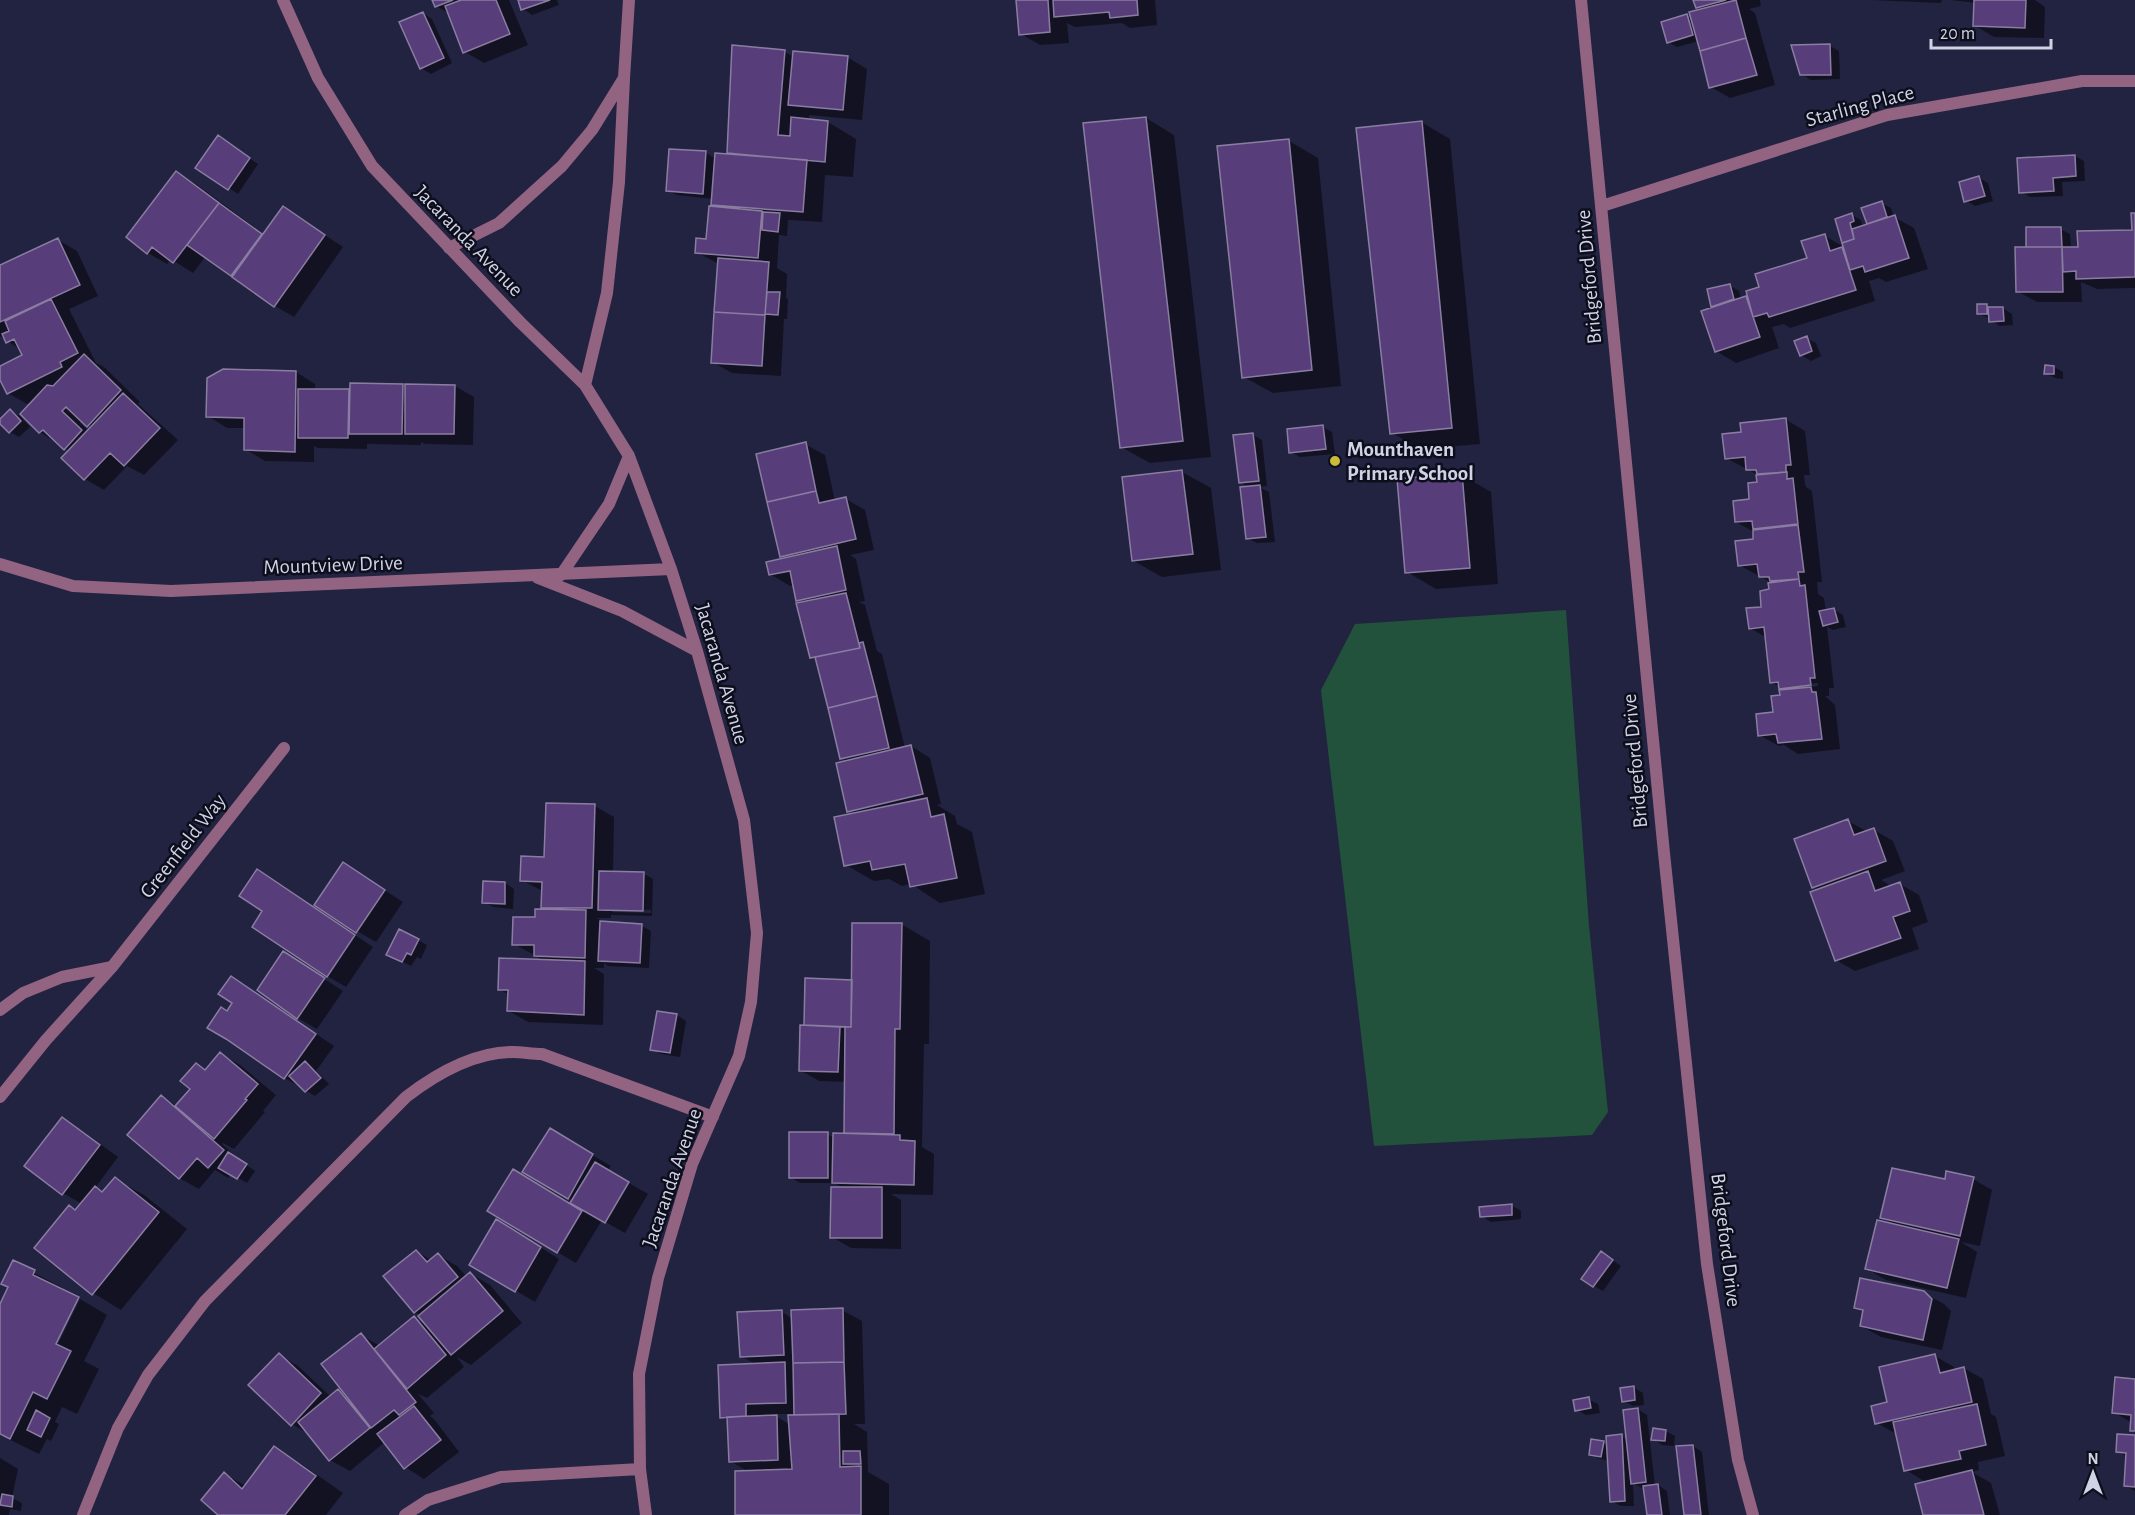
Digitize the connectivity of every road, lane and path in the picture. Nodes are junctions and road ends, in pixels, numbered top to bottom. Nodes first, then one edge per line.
1 (283, 0) edge
2 (629, 0) edge
3 (1581, 0) edge
4 (624, 78) junction
5 (2135, 81) edge
6 (1602, 206) junction
7 (449, 248) junction
8 (585, 386) junction
9 (629, 456) junction
10 (0, 564) edge
11 (671, 569) junction
12 (561, 575) junction
13 (533, 576) junction
14 (697, 651) junction
15 (284, 748) dead end
16 (112, 967) junction
17 (0, 1010) edge
18 (0, 1097) edge
19 (712, 1117) junction
20 (640, 1469) junction
21 (83, 1515) edge
22 (405, 1515) edge
23 (646, 1515) edge
24 (1753, 1515) edge

1 - 7 street, Jacaranda Avenue
2 - 4 street
3 - 6 street, Bridgeford Drive
4 - 7 street
4 - 8 street
5 - 6 street, Starling Place
6 - 24 street, Bridgeford Drive
7 - 8 street, Jacaranda Avenue
8 - 9 street, Jacaranda Avenue
9 - 11 street, Jacaranda Avenue
9 - 12 street
10 - 13 street, Mountview Drive
11 - 12 street, Mountview Drive
11 - 14 street, Jacaranda Avenue
12 - 13 street, Mountview Drive
13 - 14 street
14 - 19 street, Jacaranda Avenue
15 - 16 street, Greenfield Way
16 - 17 street
16 - 18 street, Greenfield Way
19 - 20 street, Jacaranda Avenue
19 - 21 street
20 - 22 street
20 - 23 street, Jacaranda Avenue

